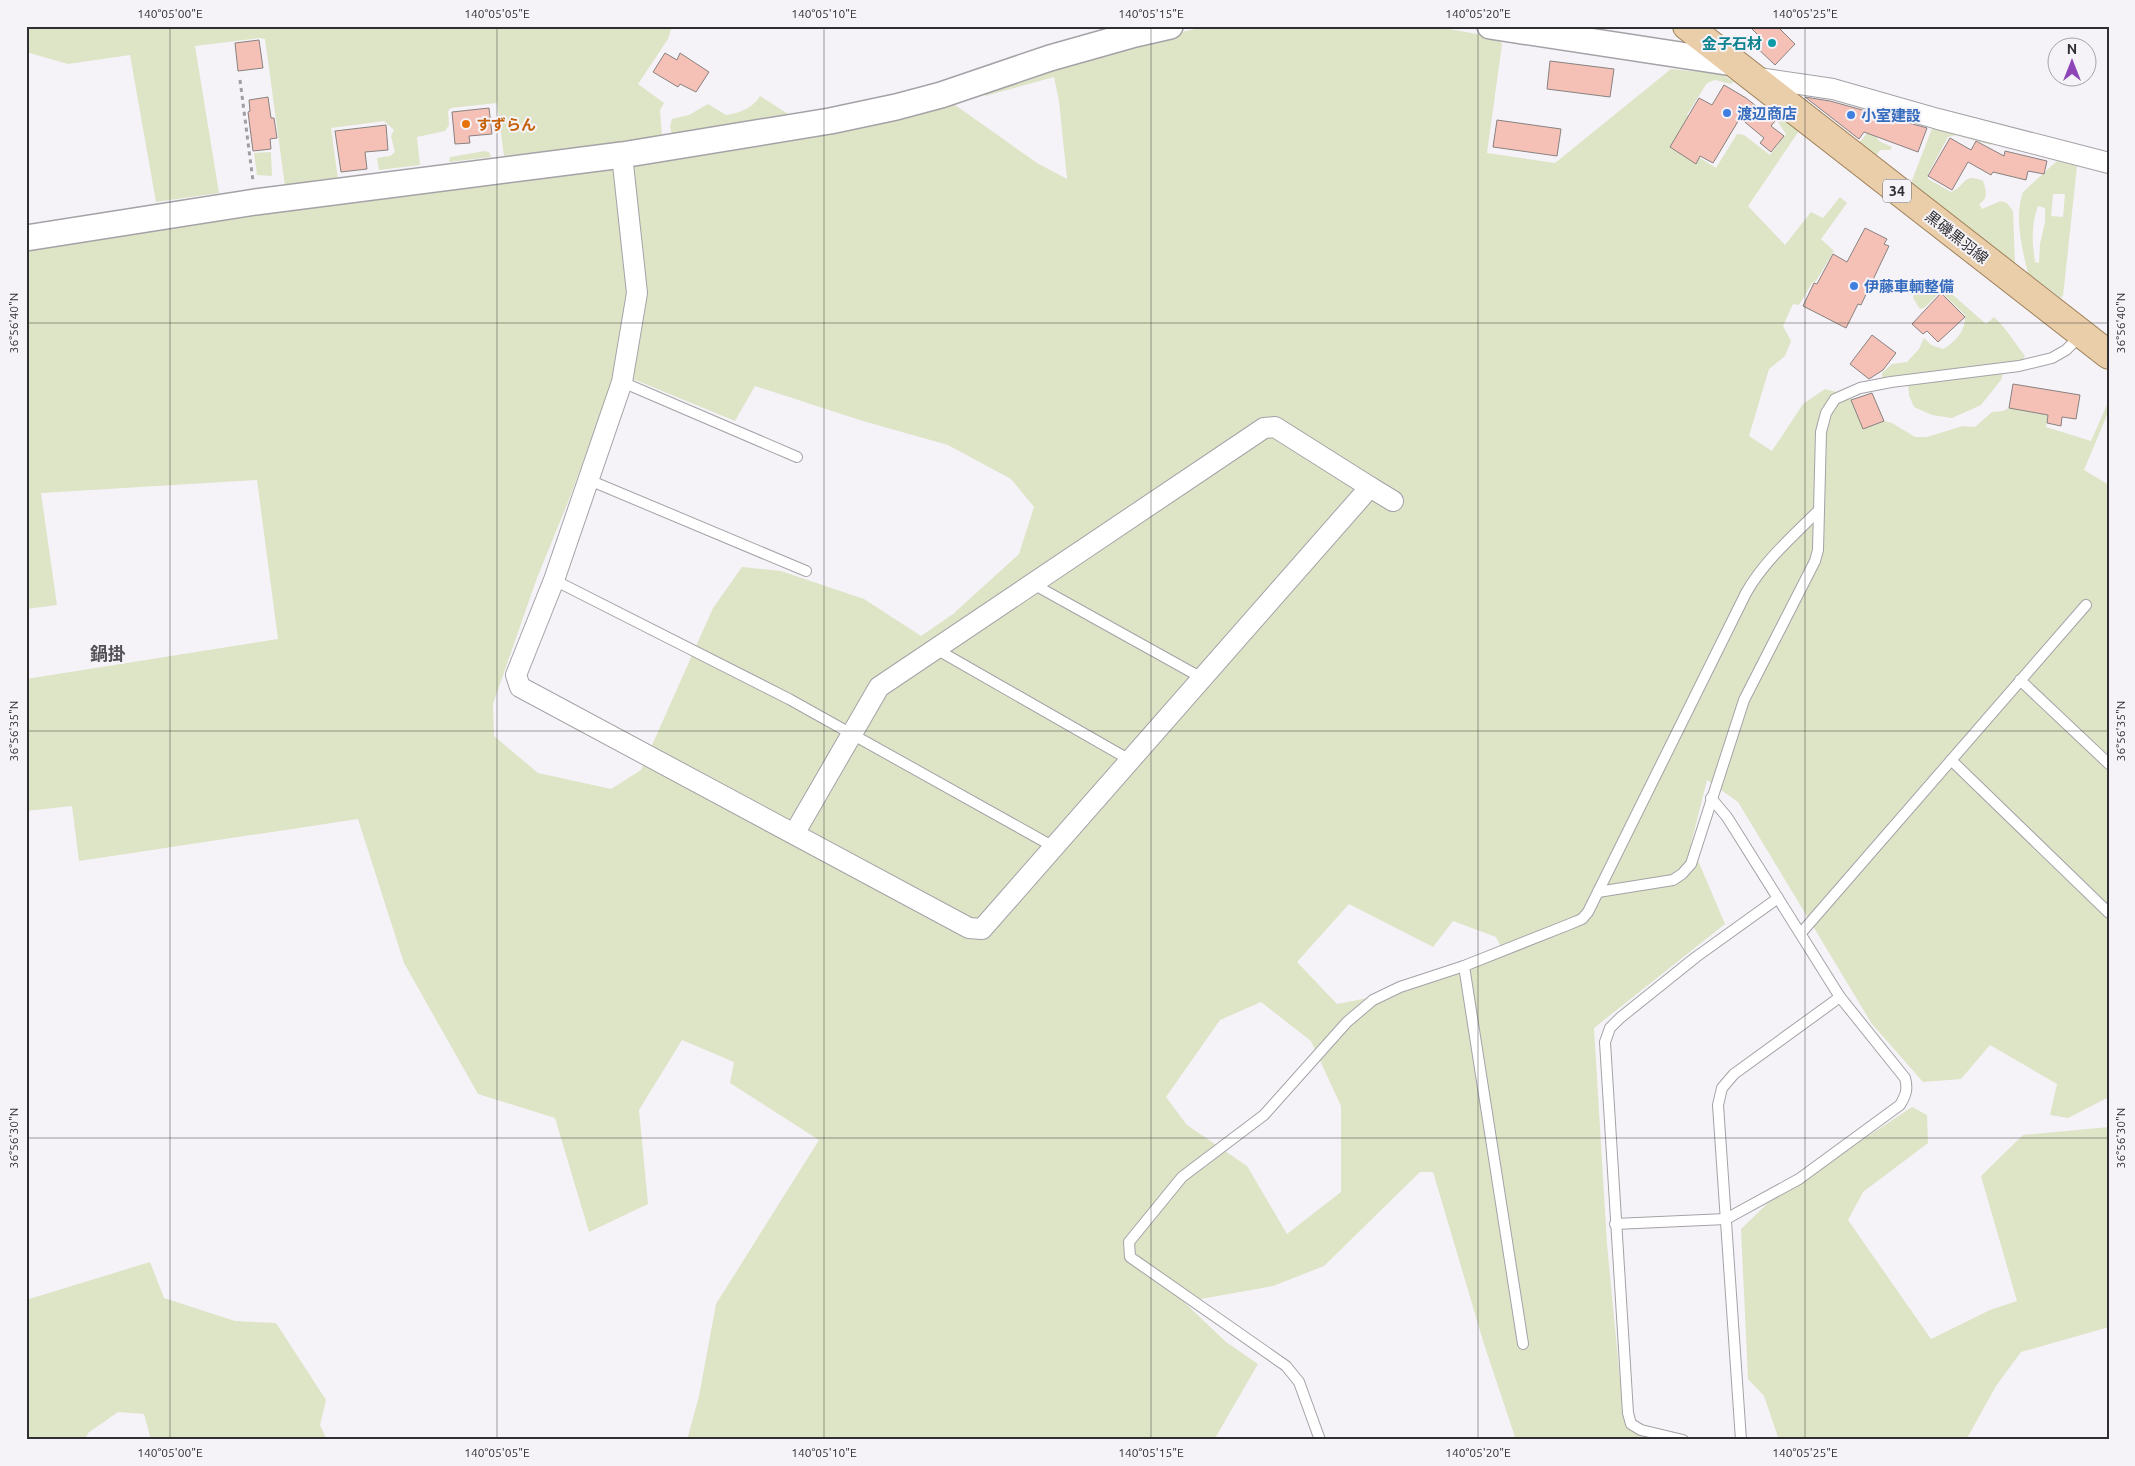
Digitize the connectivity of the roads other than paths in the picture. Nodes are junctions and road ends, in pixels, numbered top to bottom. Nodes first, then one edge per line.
1 (1170, 26) edge
2 (1490, 26) edge
3 (1687, 26) edge
4 (1741, 70) junction
5 (622, 155) junction
6 (2109, 163) edge
7 (26, 238) edge
8 (2081, 334) junction
9 (2109, 355) edge
10 (622, 382) junction
11 (797, 457) dead end
12 (589, 480) junction
13 (1370, 487) junction
14 (1393, 501) dead end
15 (1819, 510) junction
16 (806, 571) dead end
17 (554, 580) junction
18 (1033, 584) junction
19 (2086, 605) dead end
20 (936, 649) junction
21 (1202, 678) junction
22 (2020, 680) junction
23 (851, 734) junction
24 (1130, 760) junction
25 (1951, 760) junction
26 (2109, 764) edge
27 (1712, 798) junction
28 (794, 834) junction
29 (1054, 847) junction
30 (1598, 892) junction
31 (1778, 898) junction
32 (2109, 913) edge
33 (1801, 933) junction
34 (1464, 966) junction
35 (1840, 997) junction
36 (1726, 1219) junction
37 (1615, 1224) junction
38 (1523, 1344) dead end
39 (1320, 1440) edge
40 (1683, 1440) edge
41 (1742, 1440) edge

1 - 5 street
2 - 4 street
3 - 4 main road, 黒磯黒羽線 / 34
4 - 6 street
4 - 8 main road, 黒磯黒羽線 / 34
5 - 7 street
5 - 10 street
8 - 9 main road, 黒磯黒羽線 / 34
8 - 15 lane
10 - 11 lane
10 - 12 street
12 - 16 lane
12 - 17 street
13 - 14 street
13 - 18 street
13 - 21 street
15 - 27 lane
15 - 30 lane
17 - 23 lane
17 - 28 street
18 - 20 street
18 - 21 lane
19 - 22 lane
20 - 23 street
20 - 24 lane
21 - 24 street
22 - 25 lane
22 - 26 lane
23 - 28 street
23 - 29 lane
24 - 29 street
25 - 32 lane
25 - 33 lane
27 - 30 lane
27 - 31 lane
28 - 29 street
30 - 34 lane
31 - 33 lane
31 - 37 lane
33 - 35 lane
34 - 38 lane
34 - 39 lane
35 - 36 lane
35 - 36 lane
36 - 37 lane
36 - 41 lane
37 - 40 lane

